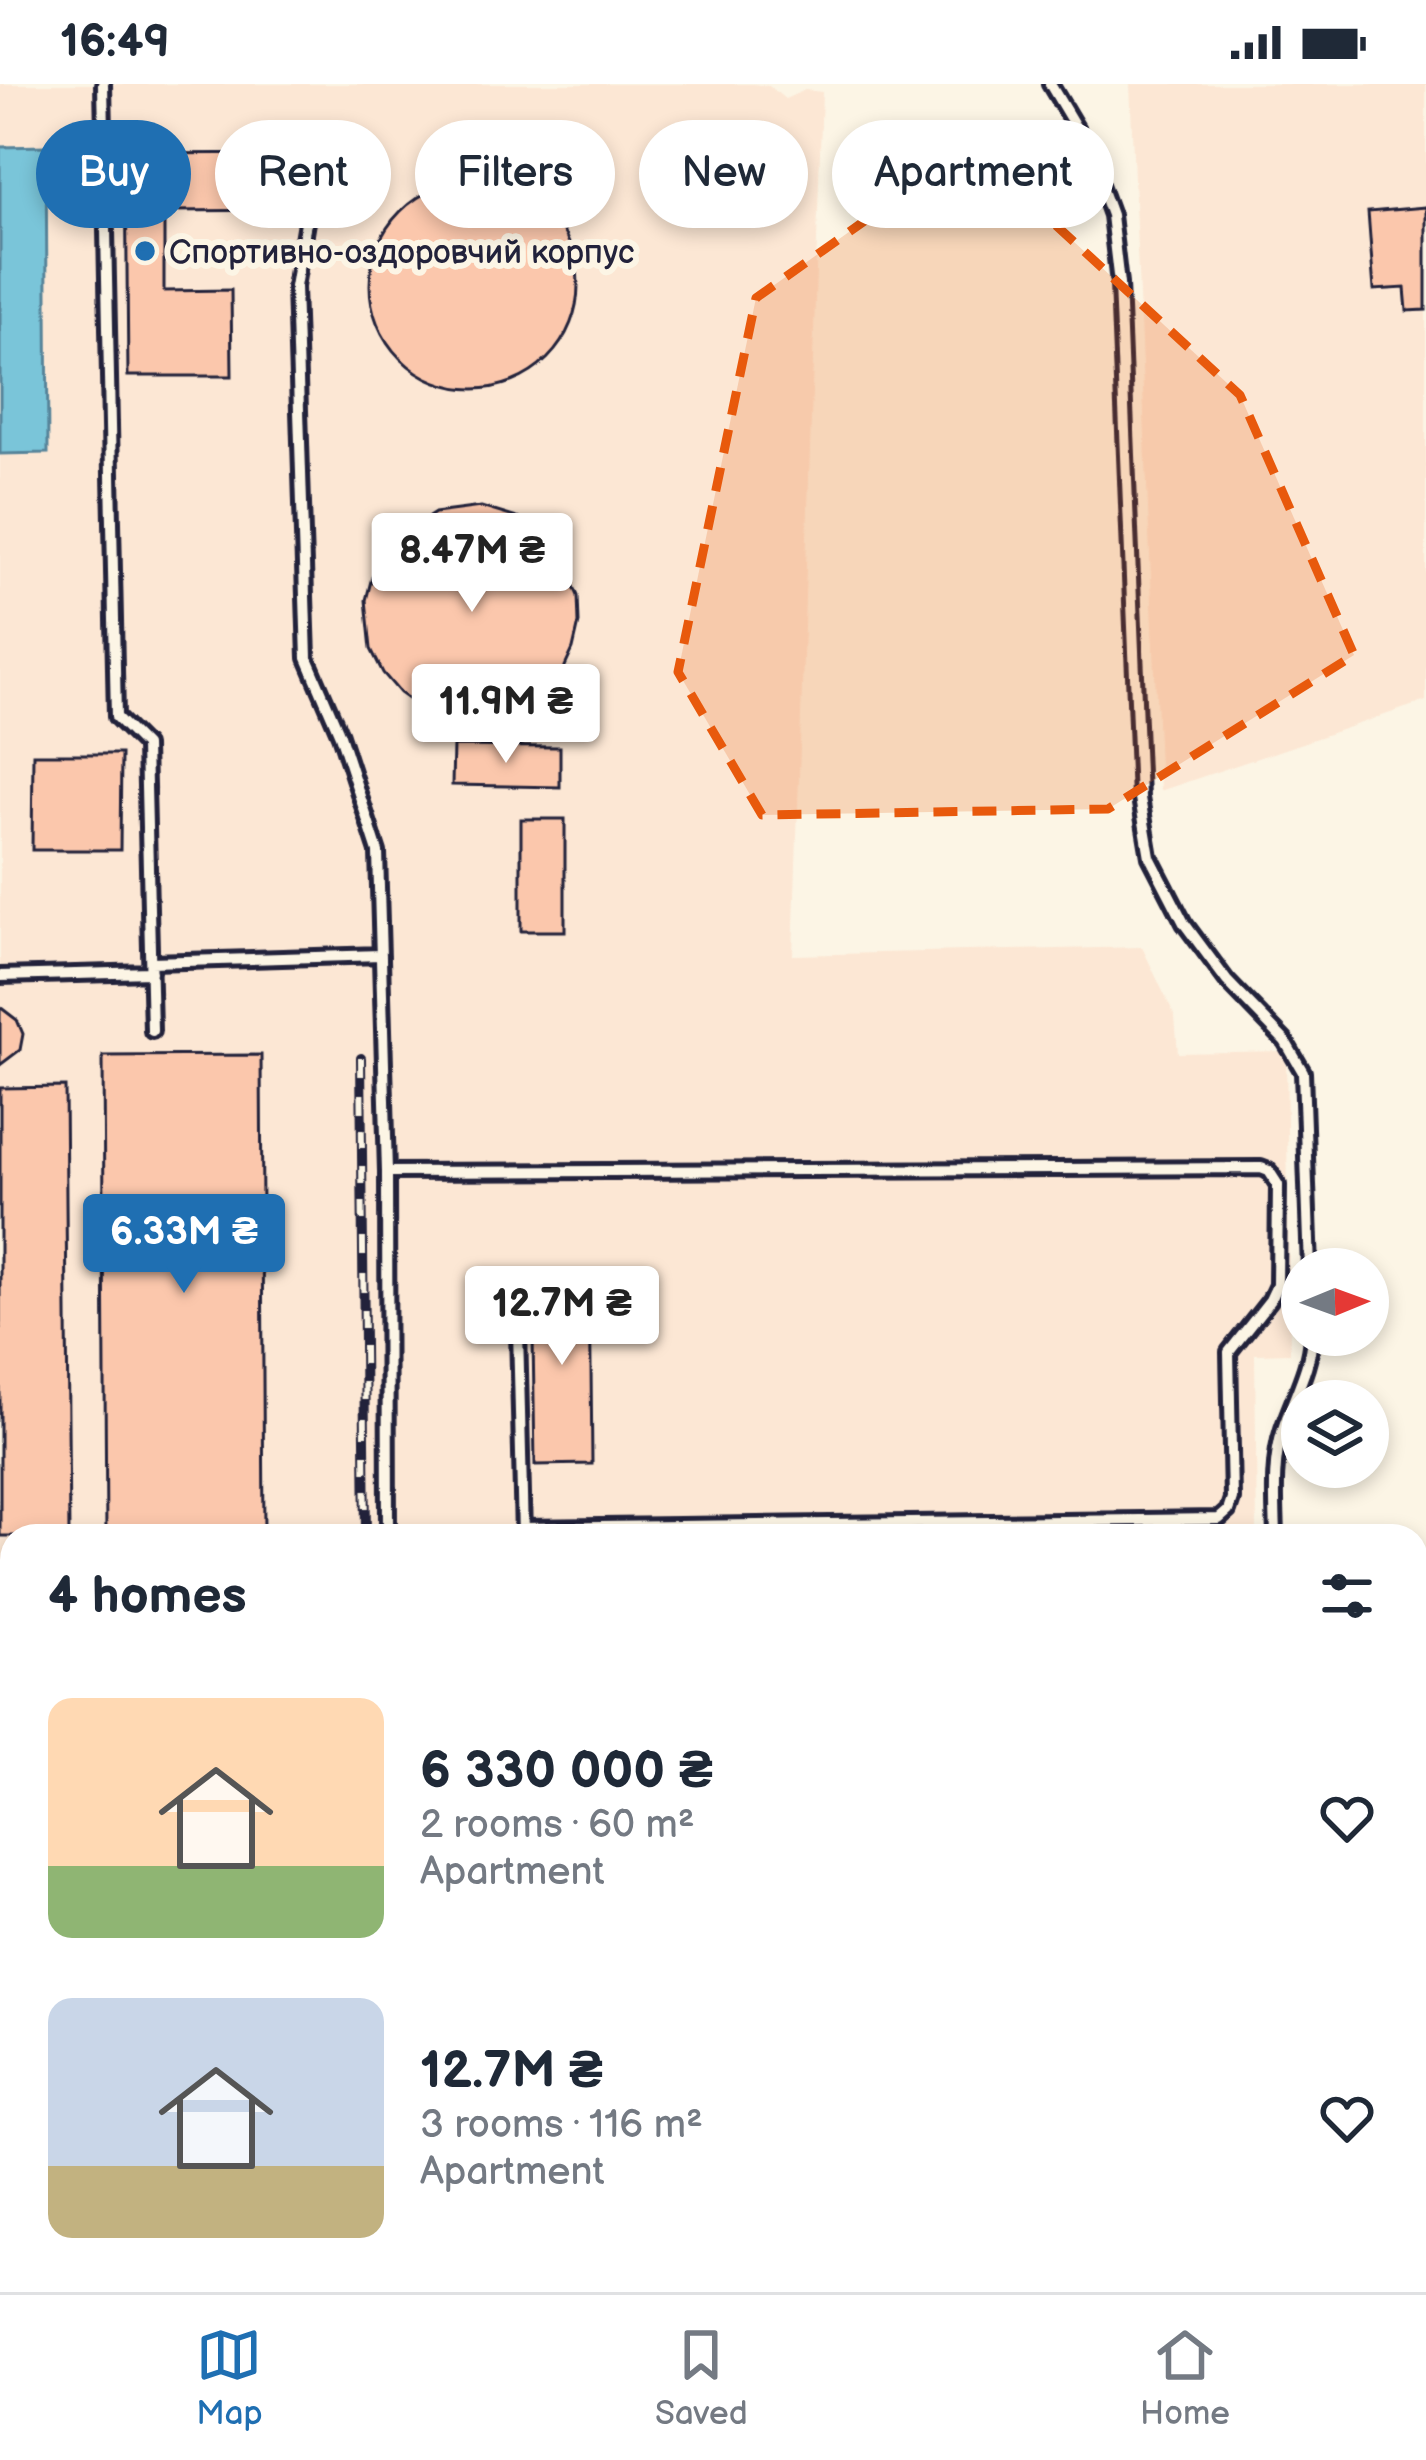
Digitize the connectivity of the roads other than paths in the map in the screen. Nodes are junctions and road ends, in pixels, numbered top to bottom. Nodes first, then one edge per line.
1 (103, 84) edge
2 (1050, 84) edge
3 (305, 228) edge
4 (381, 955) junction
5 (151, 967) junction
6 (0, 976) edge
7 (152, 1031) dead end
8 (387, 1172) junction
9 (1309, 1248) edge
10 (518, 1330) dead end
11 (1307, 1356) edge
12 (1031, 1522) joint
13 (388, 1524) edge
14 (523, 1524) edge
15 (929, 1524) edge
16 (1276, 1524) edge

1 - 5 lane
2 - 9 lane
3 - 4 lane
4 - 5 lane
4 - 8 lane
5 - 6 lane
5 - 7 lane
8 - 12 lane
8 - 13 lane
10 - 14 lane
11 - 16 lane
12 - 15 lane

